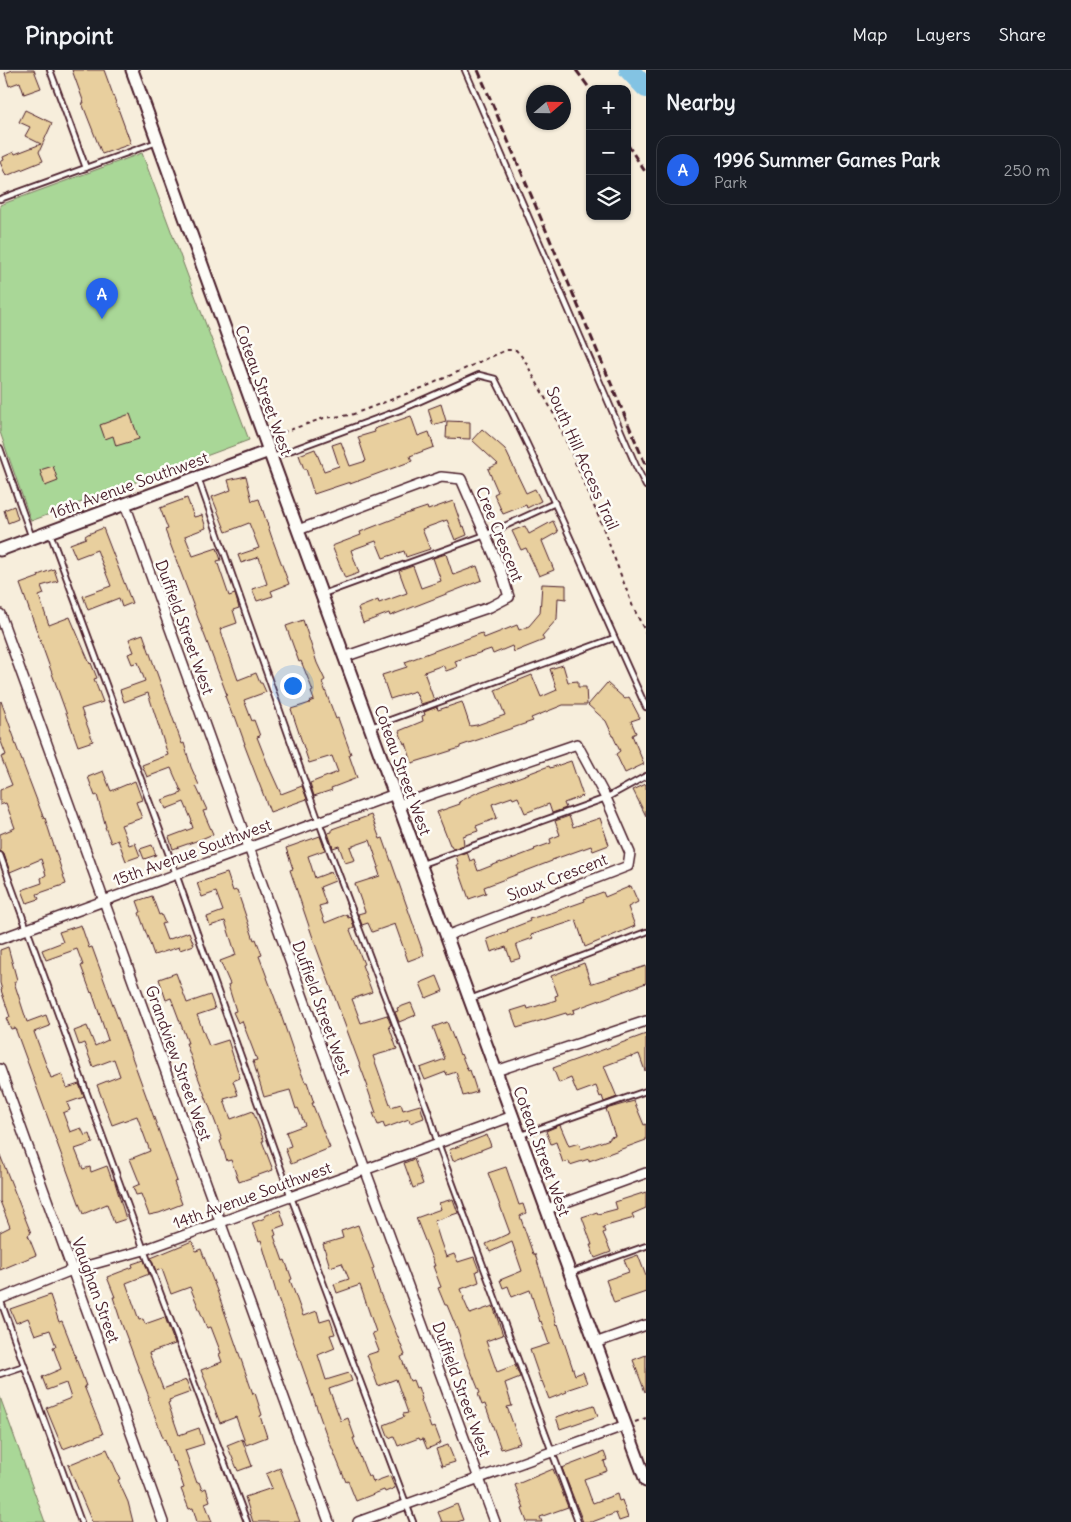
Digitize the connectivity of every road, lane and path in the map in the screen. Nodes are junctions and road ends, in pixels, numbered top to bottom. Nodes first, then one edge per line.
1 (50, 70) edge
2 (132, 70) edge
3 (465, 70) edge
4 (158, 141) junction
5 (86, 168) junction
6 (0, 199) edge
7 (264, 438) junction
8 (0, 448) edge
9 (270, 454) junction
10 (198, 477) junction
11 (646, 486) edge
12 (555, 503) junction
13 (125, 504) junction
14 (298, 530) junction
15 (49, 532) junction
16 (485, 535) junction
17 (32, 538) junction
18 (0, 550) edge
19 (321, 594) junction
20 (0, 614) edge
21 (646, 633) edge
22 (614, 638) junction
23 (344, 657) junction
24 (646, 707) edge
25 (370, 728) junction
26 (646, 776) edge
27 (606, 798) junction
28 (397, 800) junction
29 (319, 822) junction
30 (248, 848) junction
31 (0, 855) edge
32 (420, 864) junction
33 (176, 874) junction
34 (104, 901) junction
35 (26, 929) junction
36 (646, 932) edge
37 (446, 936) junction
38 (0, 939) edge
39 (470, 1000) junction
40 (646, 1021) edge
41 (0, 1069) edge
42 (496, 1071) junction
43 (646, 1091) edge
44 (513, 1116) junction
45 (520, 1135) junction
46 (438, 1144) junction
47 (365, 1169) junction
48 (646, 1173) edge
49 (292, 1197) junction
50 (546, 1209) junction
51 (220, 1221) junction
52 (646, 1246) edge
53 (144, 1250) junction
54 (72, 1270) junction
55 (570, 1273) junction
56 (0, 1299) edge
57 (646, 1325) edge
58 (595, 1343) junction
59 (24, 1366) junction
60 (0, 1374) edge
61 (626, 1425) junction
62 (552, 1452) junction
63 (479, 1478) junction
64 (646, 1481) edge
65 (407, 1504) junction
66 (81, 1522) edge
67 (163, 1522) edge
68 (246, 1522) edge
69 (329, 1522) edge
70 (358, 1522) edge
71 (413, 1522) edge
72 (496, 1522) edge
73 (578, 1522) edge

1 - 5 lane
2 - 4 street, Coteau Street West
3 - 11 lane
4 - 5 lane
4 - 7 street, Coteau Street West
5 - 6 lane
7 - 9 street, Coteau Street West
7 - 21 path, South Hill Access Trail
8 - 17 lane
9 - 10 street, 16th Avenue Southwest
9 - 12 lane
9 - 14 street, Coteau Street West
10 - 13 street, 16th Avenue Southwest
10 - 29 lane
12 - 16 lane
12 - 22 lane
13 - 15 street, 16th Avenue Southwest
13 - 30 street, Duffield Street West
14 - 16 street, Cree Crescent
14 - 19 street, Coteau Street West
15 - 17 street, 16th Avenue Southwest
15 - 33 lane
16 - 19 lane
16 - 23 street, Cree Crescent
17 - 18 street, 16th Avenue Southwest
19 - 23 street, Coteau Street West
20 - 34 street, Grandview Street West
22 - 24 lane
22 - 25 lane
23 - 25 street, Coteau Street West
25 - 28 street, Coteau Street West
26 - 27 lane
27 - 28 street, Sioux Crescent
27 - 32 lane
27 - 37 street, Sioux Crescent
28 - 29 street, 15th Avenue Southwest
28 - 32 street, Coteau Street West
29 - 30 street, 15th Avenue Southwest
29 - 46 lane
30 - 33 street, 15th Avenue Southwest
30 - 47 street, Duffield Street West
31 - 35 lane
32 - 37 street, Coteau Street West
33 - 34 street, 15th Avenue Southwest
33 - 49 lane
34 - 35 street, 15th Avenue Southwest
34 - 51 street, Grandview Street West
35 - 38 street, 15th Avenue Southwest
35 - 53 lane
36 - 39 lane
37 - 39 street, Coteau Street West
39 - 42 street, Coteau Street West
40 - 42 street
41 - 54 street, Vaughan Street
42 - 44 street, Coteau Street West
43 - 45 lane
44 - 45 street, Coteau Street West
44 - 46 street, 14th Avenue Southwest
45 - 50 street, Coteau Street West
46 - 47 street, 14th Avenue Southwest
46 - 62 lane
47 - 49 street, 14th Avenue Southwest
47 - 63 street, Duffield Street West
48 - 50 street
49 - 51 street, 14th Avenue Southwest
49 - 65 lane
50 - 55 street, Coteau Street West
51 - 53 street, 14th Avenue Southwest
51 - 69 street, Grandview Street West
52 - 55 lane
53 - 54 street, 14th Avenue Southwest
53 - 68 lane
54 - 56 street, 14th Avenue Southwest
54 - 67 street, Vaughan Street
55 - 58 street, Coteau Street West
56 - 59 lane
57 - 58 street
58 - 61 street, Coteau Street West
59 - 60 lane
59 - 66 lane
61 - 62 street
61 - 64 street, Coteau Street West
62 - 63 street
62 - 73 lane
63 - 65 street
63 - 72 street, Duffield Street West
65 - 70 street
65 - 71 lane

